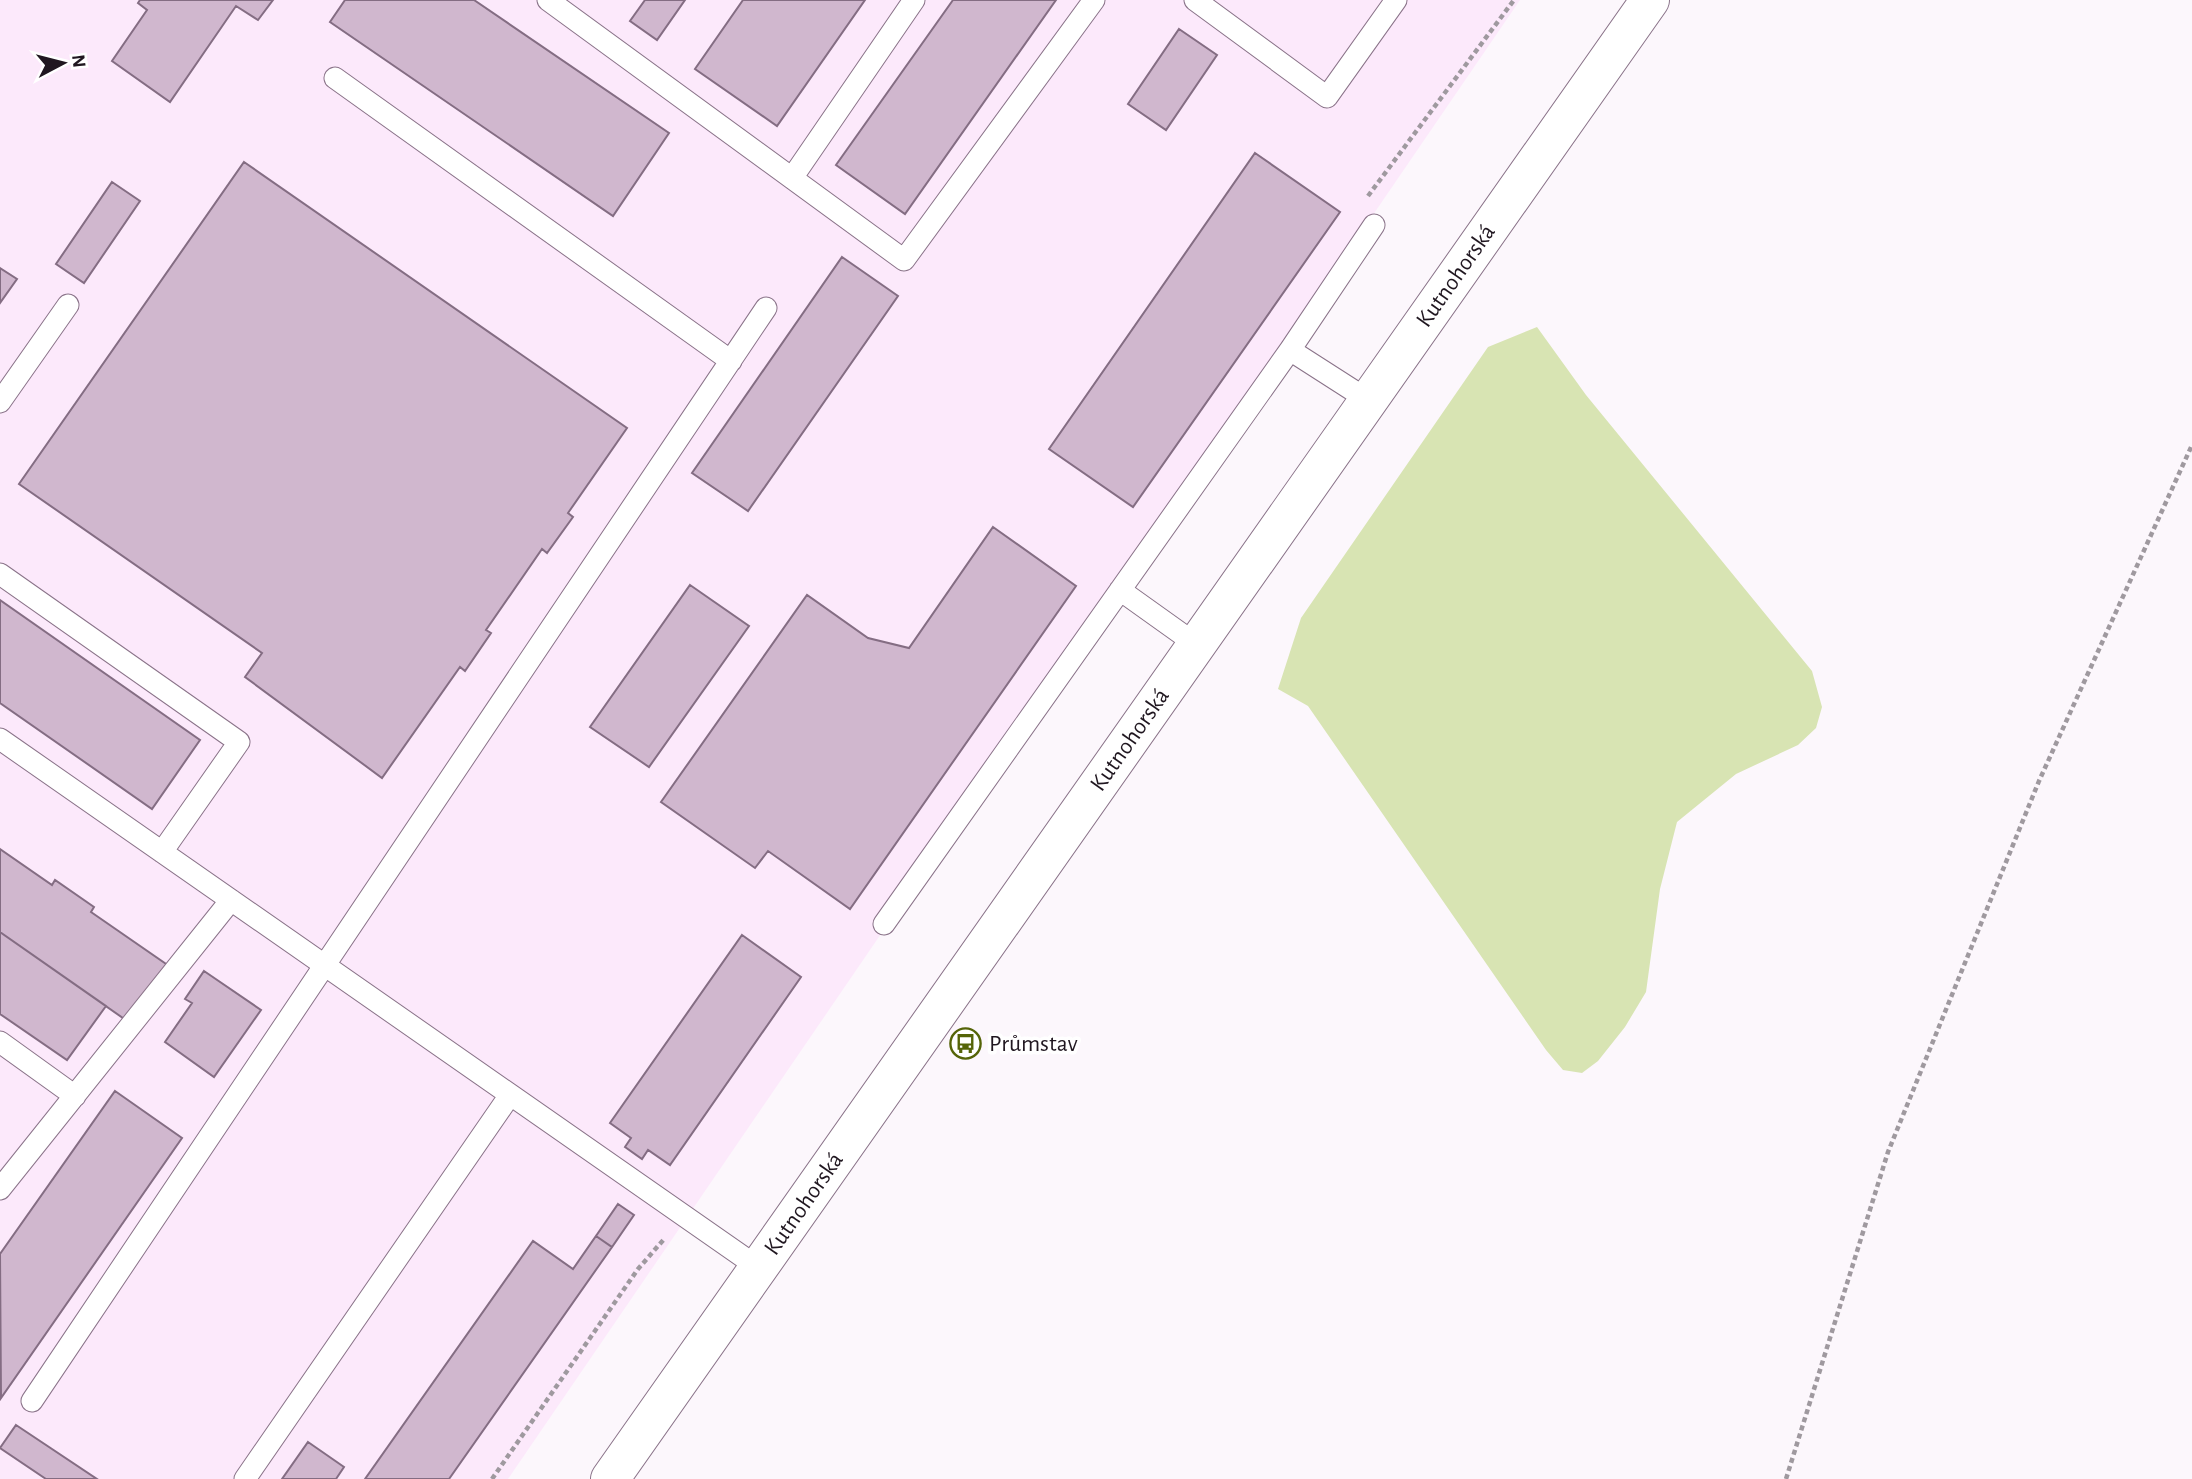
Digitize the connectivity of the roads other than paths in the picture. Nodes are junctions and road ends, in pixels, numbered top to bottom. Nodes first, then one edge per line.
1 (548, 0) edge
2 (914, 0) edge
3 (1094, 0) edge
4 (1195, 0) edge
5 (1395, 0) edge
6 (1644, 2) edge
7 (335, 78) dead end
8 (792, 178) junction
9 (1374, 225) road end
10 (68, 305) dead end
11 (766, 308) dead end
12 (1290, 350) junction
13 (731, 361) junction
14 (1368, 401) junction
15 (0, 402) edge
16 (0, 574) edge
17 (1120, 590) junction
18 (1197, 645) junction
19 (0, 739) edge
20 (162, 852) junction
21 (231, 900) junction
22 (884, 924) dead end
23 (325, 965) junction
24 (0, 1042) edge
25 (510, 1095) junction
26 (75, 1096) junction
27 (0, 1189) edge
28 (759, 1268) junction
29 (32, 1401) dead end
30 (245, 1479) edge
31 (610, 1479) edge

1 - 8 lane
2 - 8 lane
3 - 8 lane
4 - 5 lane
6 - 14 main road, Kutnohorská
7 - 13 lane
9 - 12 lane
10 - 15 lane
11 - 13 lane
12 - 14 lane
12 - 17 lane
13 - 23 lane
14 - 18 main road, Kutnohorská
16 - 20 lane
17 - 18 lane
17 - 22 lane
18 - 28 main road, Kutnohorská
19 - 20 lane
20 - 21 lane
21 - 23 lane
21 - 26 lane
23 - 25 lane
23 - 29 lane
24 - 26 lane
25 - 28 lane
25 - 30 lane
26 - 27 lane
28 - 31 main road, Kutnohorská

